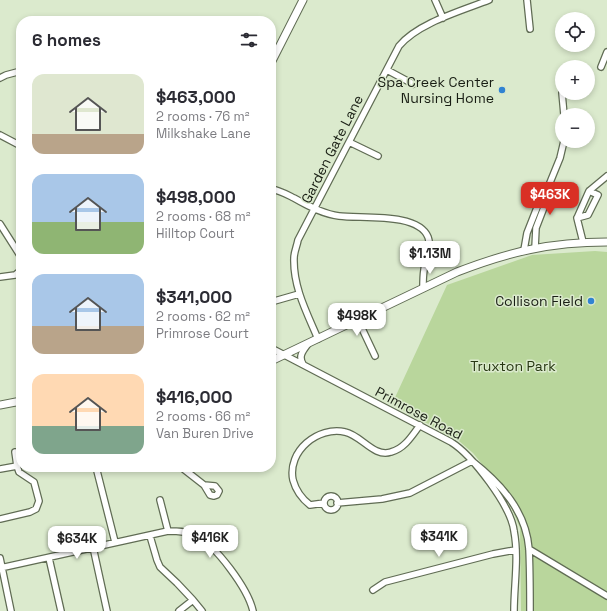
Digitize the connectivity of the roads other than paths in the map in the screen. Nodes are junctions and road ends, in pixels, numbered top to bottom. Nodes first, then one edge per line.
1 (303, 0) edge
2 (435, 0) edge
3 (489, 0) edge
4 (527, 0) edge
5 (442, 18) junction
6 (530, 29) dead end
7 (607, 52) edge
8 (276, 53) edge
9 (601, 67) dead end
10 (387, 70) junction
11 (16, 72) edge
12 (0, 78) edge
13 (413, 84) dead end
14 (0, 135) edge
15 (349, 142) junction
16 (16, 143) edge
17 (562, 148) edge
18 (378, 156) dead end
19 (607, 176) edge
20 (549, 185) junction
21 (276, 189) edge
22 (589, 191) junction
23 (315, 209) junction
24 (577, 218) junction
25 (0, 224) edge
26 (583, 242) junction
27 (607, 242) edge
28 (535, 248) junction
29 (16, 249) edge
30 (524, 250) junction
31 (16, 273) edge
32 (0, 278) edge
33 (423, 288) junction
34 (299, 294) junction
35 (276, 301) edge
36 (358, 320) junction
37 (318, 339) junction
38 (309, 343) junction
39 (276, 351) edge
40 (284, 355) junction
41 (375, 356) dead end
42 (276, 359) edge
43 (304, 364) junction
44 (16, 401) edge
45 (0, 405) edge
46 (420, 425) junction
47 (15, 452) dead end
48 (16, 459) edge
49 (472, 461) junction
50 (16, 466) edge
51 (0, 469) edge
52 (19, 472) edge
53 (97, 472) edge
54 (187, 472) edge
55 (204, 485) dead end
56 (160, 500) dead end
57 (324, 503) junction
58 (337, 503) junction
59 (0, 519) edge
60 (168, 531) junction
61 (150, 536) junction
62 (115, 542) junction
63 (93, 547) junction
64 (529, 549) junction
65 (515, 550) junction
66 (0, 558) edge
67 (49, 558) junction
68 (1, 568) edge
69 (373, 590) dead end
70 (607, 596) edge
71 (194, 600) junction
72 (11, 611) edge
73 (61, 611) edge
74 (107, 611) edge
75 (179, 611) edge
76 (202, 611) edge
77 (253, 611) edge
78 (514, 611) edge
79 (530, 611) edge

1 - 8 street
2 - 5 street
3 - 5 street, Garden Gate Lane
4 - 6 street
5 - 10 street, Garden Gate Lane
7 - 9 street
10 - 13 street
10 - 15 street, Garden Gate Lane
11 - 12 street
14 - 16 street
15 - 18 street
15 - 23 street, Garden Gate Lane
17 - 20 street
19 - 22 street
20 - 28 street
20 - 30 street
21 - 23 street
22 - 24 street
22 - 24 street
23 - 33 street
23 - 34 street, Garden Gate Lane
24 - 26 street
25 - 29 street
26 - 27 street
26 - 28 street
28 - 30 street
30 - 33 street
31 - 32 street
33 - 36 street
34 - 35 street
34 - 37 street, Garden Gate Lane
36 - 37 street
36 - 41 street
37 - 38 street
38 - 40 street
38 - 43 street
39 - 40 street, Primrose Road
40 - 42 street
40 - 43 street, Primrose Road
43 - 46 street, Primrose Road
44 - 45 street
46 - 49 street, Primrose Road
46 - 57 street
47 - 48 street
49 - 58 street
49 - 64 street
49 - 65 street, Primrose Road
50 - 51 street
52 - 59 street
53 - 62 street
54 - 55 street
56 - 60 street
57 - 58 street
57 - 58 street
60 - 61 street
60 - 77 street
61 - 62 street
61 - 71 street
62 - 63 street
63 - 67 street
63 - 74 street
64 - 70 street
64 - 79 street
65 - 69 street
65 - 78 street, Primrose Road
66 - 68 street
67 - 68 street
67 - 73 street
68 - 72 street
71 - 75 street
71 - 76 street

